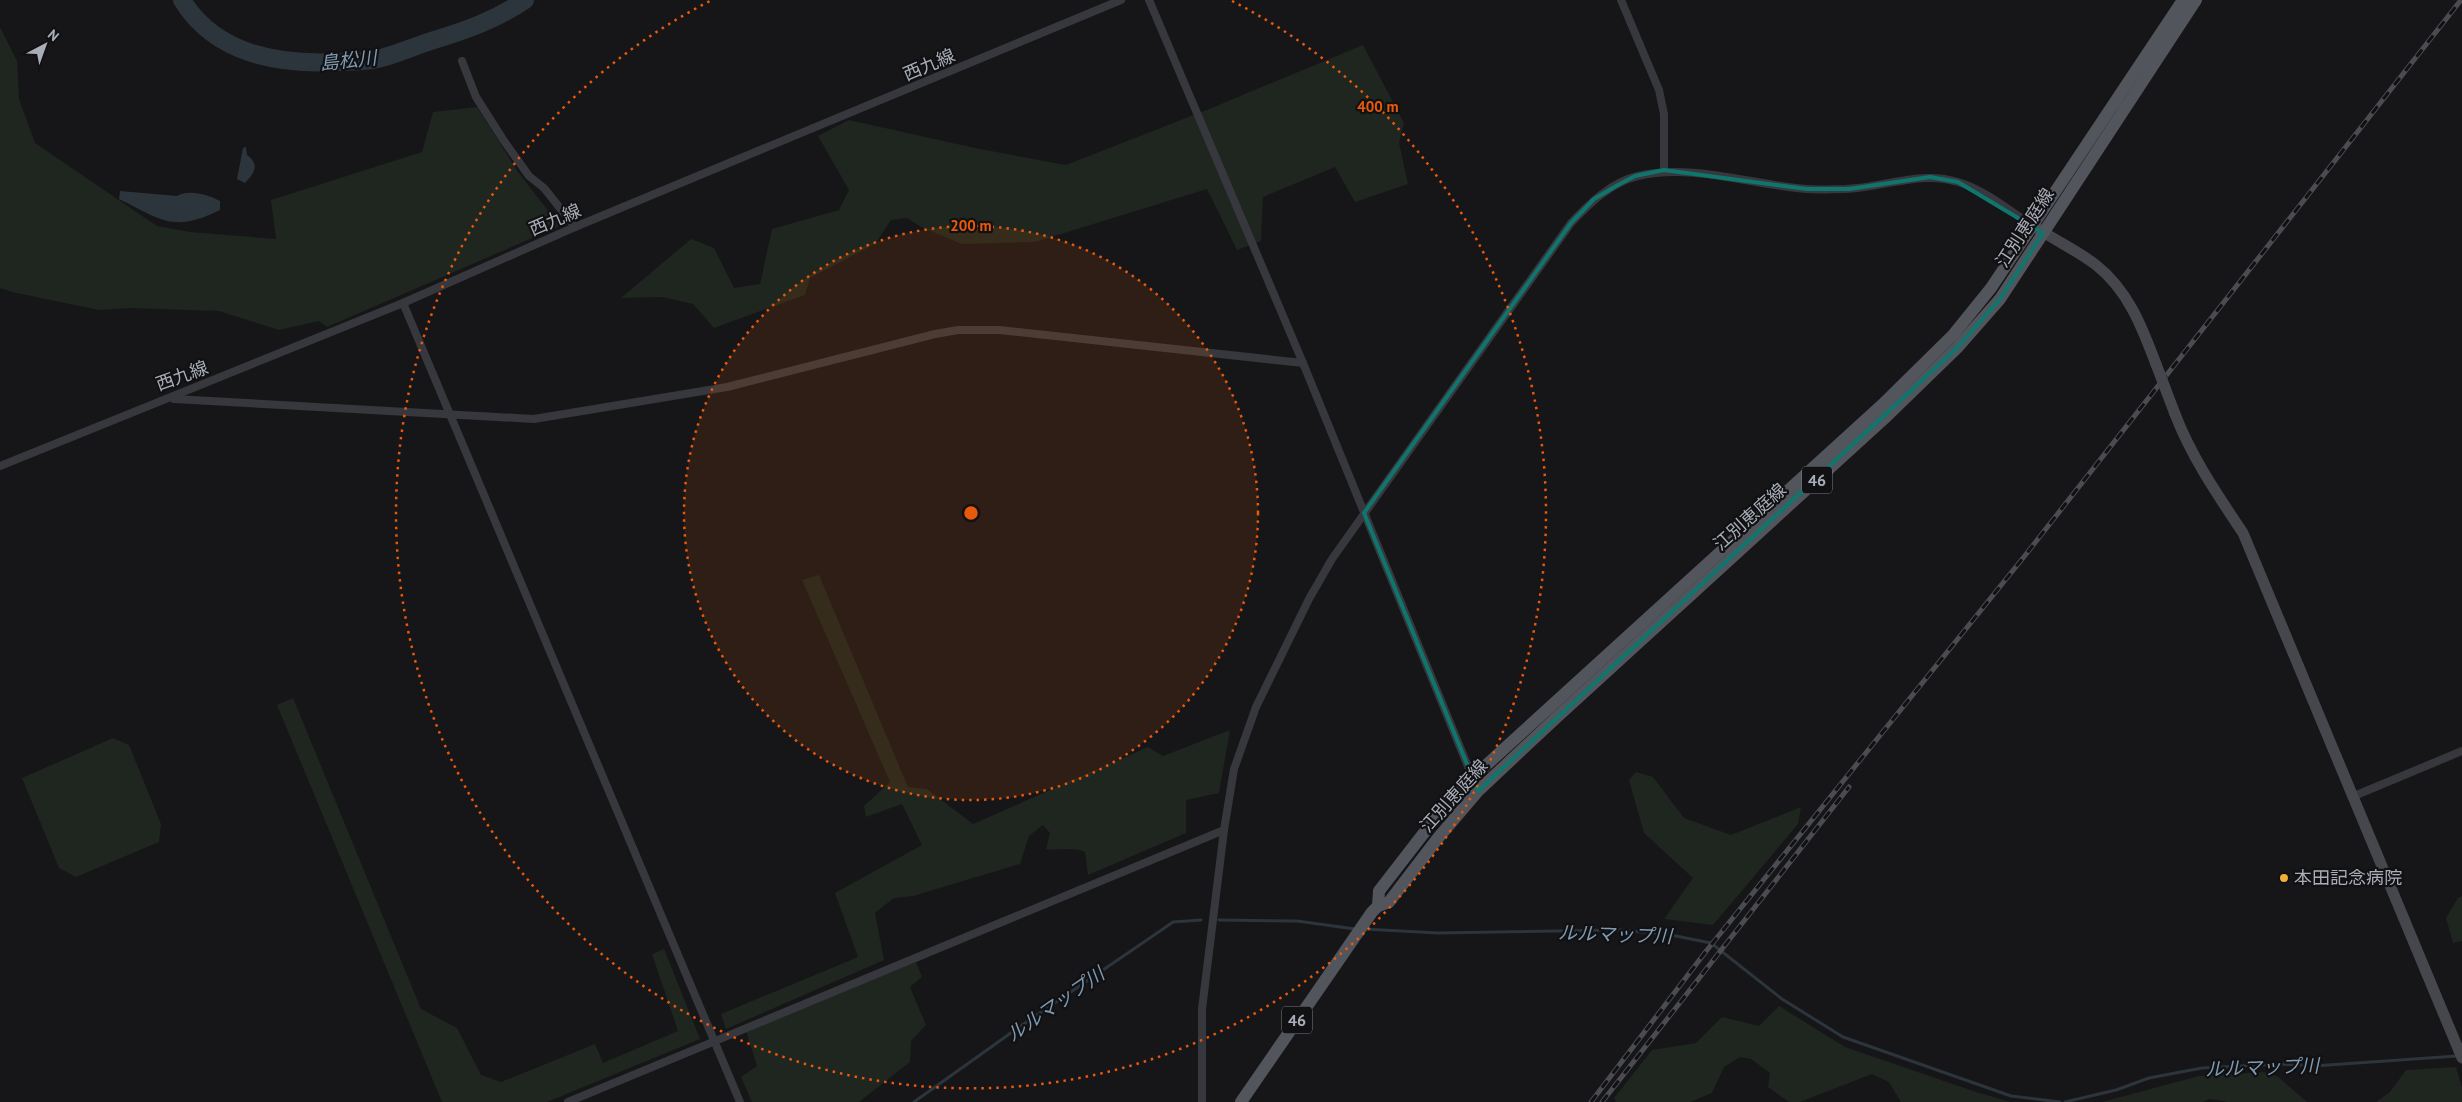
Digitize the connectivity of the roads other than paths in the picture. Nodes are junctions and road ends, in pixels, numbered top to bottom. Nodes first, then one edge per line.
1 (1120, 0) edge
2 (1149, 0) edge
3 (1621, 0) edge
4 (2182, 0) edge
5 (2196, 0) edge
6 (462, 61) dead end
7 (1664, 170) junction
8 (575, 227) junction
9 (2038, 229) junction
10 (403, 303) junction
11 (1303, 363) junction
12 (171, 398) junction
13 (450, 416) junction
14 (0, 466) edge
15 (1364, 514) junction
16 (2462, 751) edge
17 (1472, 778) junction
18 (1478, 791) junction
19 (2354, 796) junction
20 (1224, 830) junction
21 (1375, 909) junction
22 (715, 1041) junction
23 (2462, 1058) edge
24 (568, 1102) edge
25 (740, 1102) edge
26 (1202, 1102) edge
27 (1241, 1102) edge

1 - 8 street, 西九線
2 - 11 street
3 - 7 street
4 - 9 main road, 江別恵庭線 / 46
5 - 9 main road, 江別恵庭線 / 46
6 - 8 street
7 - 9 street
7 - 15 street
8 - 10 street, 西九線
9 - 17 main road, 江別恵庭線 / 46
9 - 18 main road, 江別恵庭線 / 46
9 - 19 street, bridge
10 - 12 street, 西九線
10 - 13 street
11 - 13 street
11 - 15 street
12 - 13 street
12 - 14 street, 西九線
13 - 22 street
15 - 17 street
15 - 20 street
16 - 19 street
17 - 18 street
17 - 21 main road, 江別恵庭線 / 46
18 - 21 main road, 江別恵庭線 / 46
19 - 23 street
20 - 22 street
20 - 26 street
21 - 27 main road, 江別恵庭線 / 46
22 - 24 street
22 - 25 street

